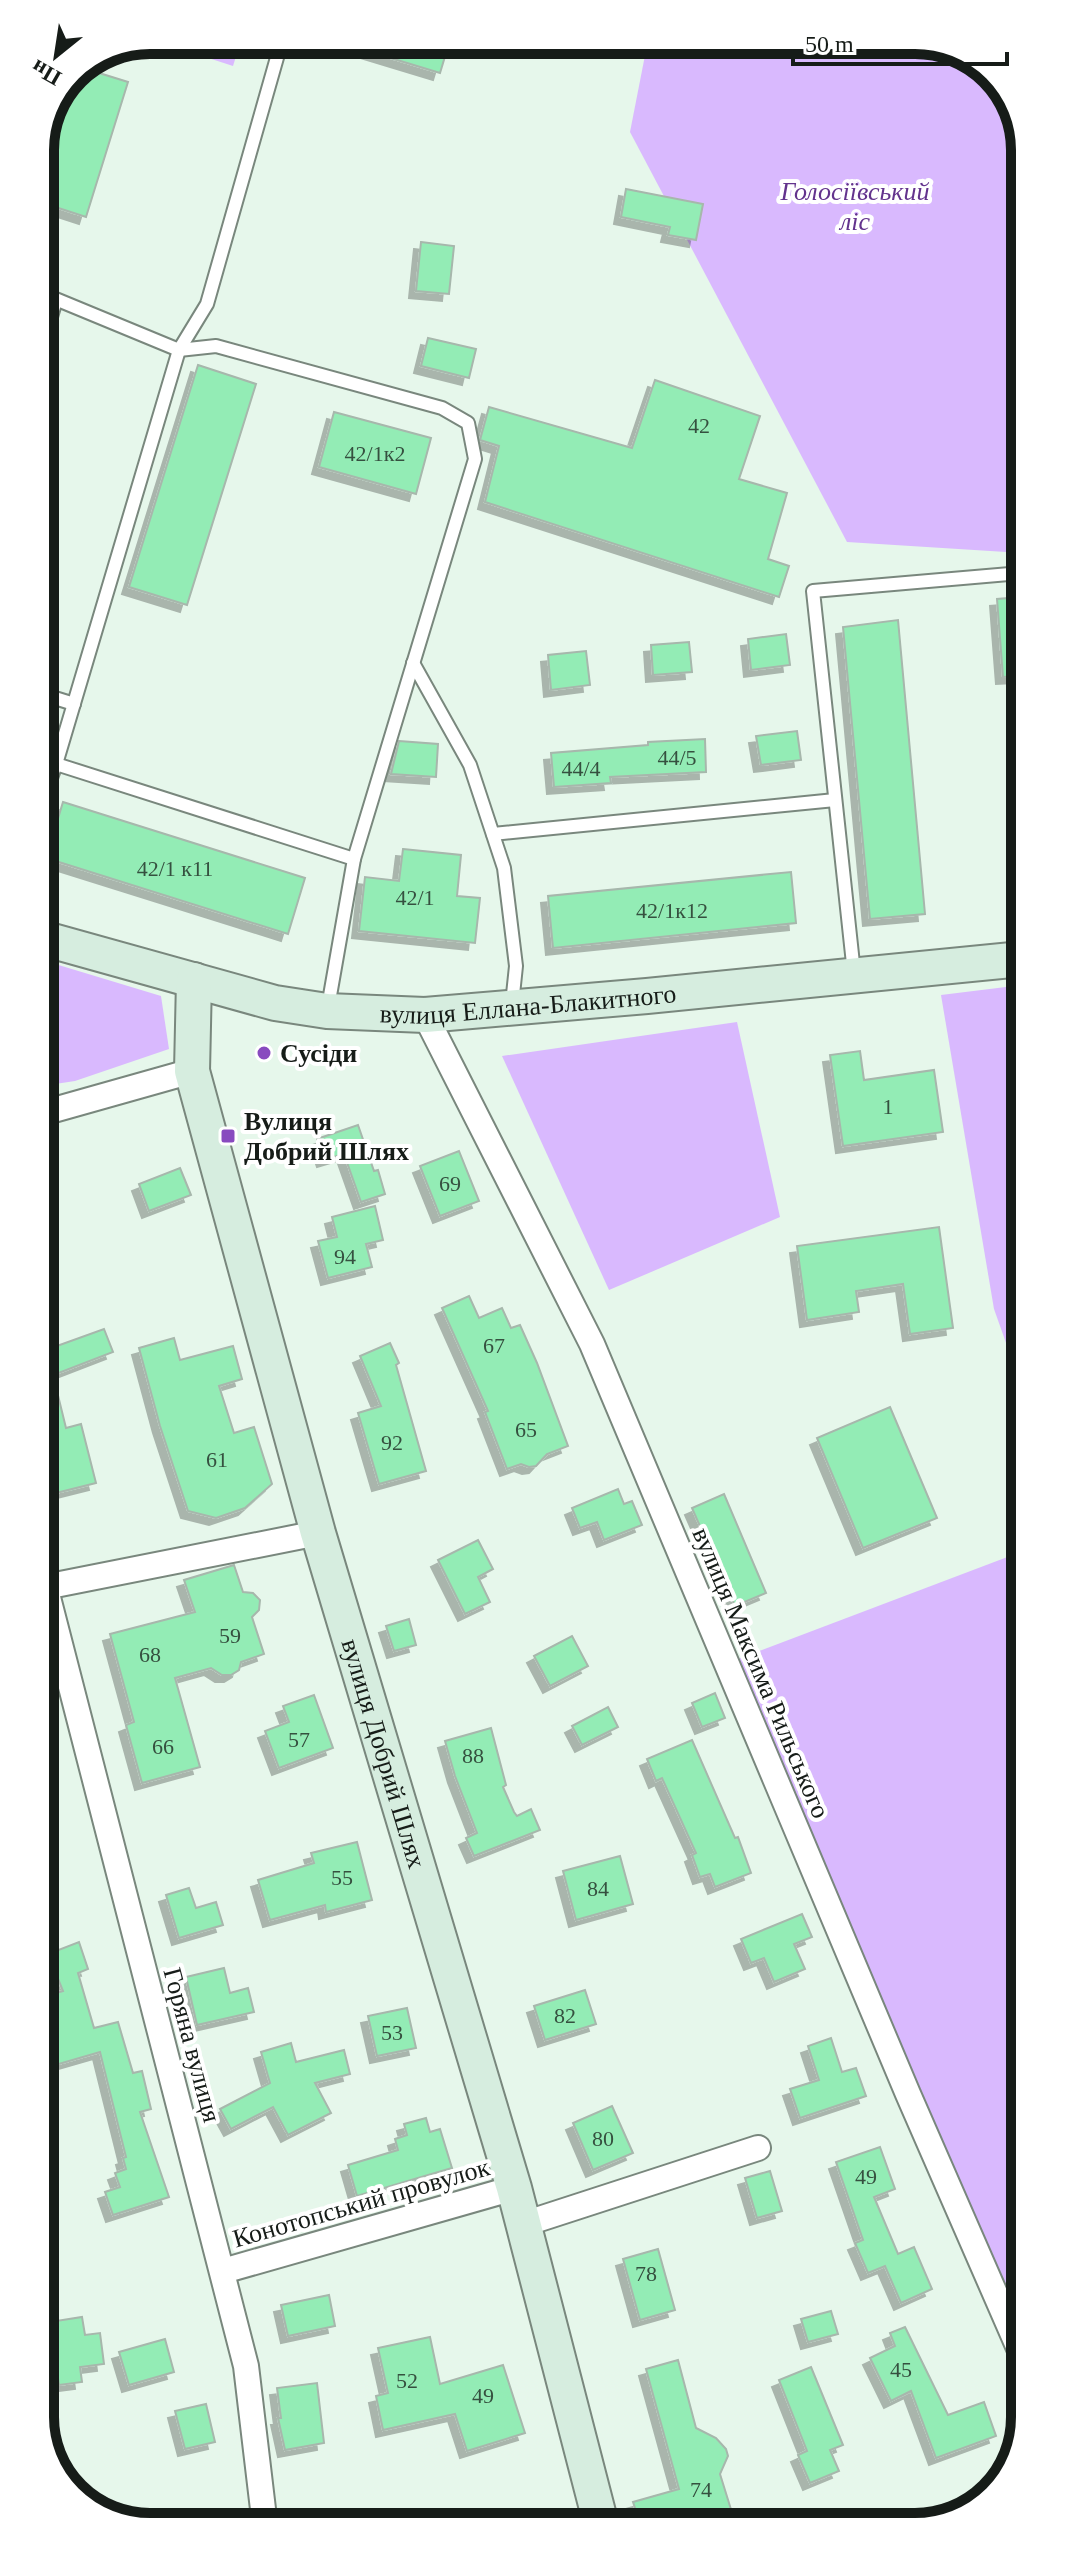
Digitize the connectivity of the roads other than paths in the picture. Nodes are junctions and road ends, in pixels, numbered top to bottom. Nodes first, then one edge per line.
1 (278, 54) edge
2 (56, 300) joint
3 (54, 307) edge
4 (179, 350) junction
5 (1011, 574) edge
6 (413, 663) junction
7 (54, 698) edge
8 (74, 704) junction
9 (56, 764) junction
10 (54, 770) edge
11 (835, 800) junction
12 (493, 834) junction
13 (354, 859) junction
14 (54, 941) edge
15 (1011, 960) edge
16 (854, 976) junction
17 (194, 980) junction
18 (511, 1008) junction
19 (327, 1011) junction
20 (425, 1015) junction
21 (192, 1071) junction
22 (54, 1110) edge
23 (318, 1533) junction
24 (54, 1582) edge
25 (54, 1640) edge
26 (758, 2148) dead end
27 (514, 2188) junction
28 (524, 2224) junction
29 (223, 2271) junction
30 (1011, 2330) edge
31 (263, 2513) edge
32 (598, 2513) edge

1 - 4 lane
2 - 3 lane
2 - 4 lane
4 - 6 lane
4 - 8 lane
5 - 11 lane
6 - 12 lane
6 - 13 lane
7 - 8 lane
8 - 9 lane
9 - 10 lane
9 - 13 lane
11 - 12 lane
11 - 16 lane
12 - 18 lane
13 - 19 lane
14 - 17 street, вулиця Еллана-Блакитного
15 - 16 street, вулиця Еллана-Блакитного
16 - 18 street, вулиця Еллана-Блакитного
17 - 19 street, вулиця Еллана-Блакитного
17 - 21 street, вулиця Добрий Шлях
18 - 20 street, вулиця Еллана-Блакитного
19 - 20 street, вулиця Еллана-Блакитного
20 - 30 street, вулиця Максима Рильського
21 - 22 street
21 - 23 street, вулиця Добрий Шлях
23 - 24 street
23 - 27 street, вулиця Добрий Шлях
25 - 29 street, Горяна вулиця
26 - 28 street
27 - 28 street, вулиця Добрий Шлях
27 - 29 street, Конотопський провулок
28 - 32 street, вулиця Добрий Шлях
29 - 31 street, Горяна вулиця

